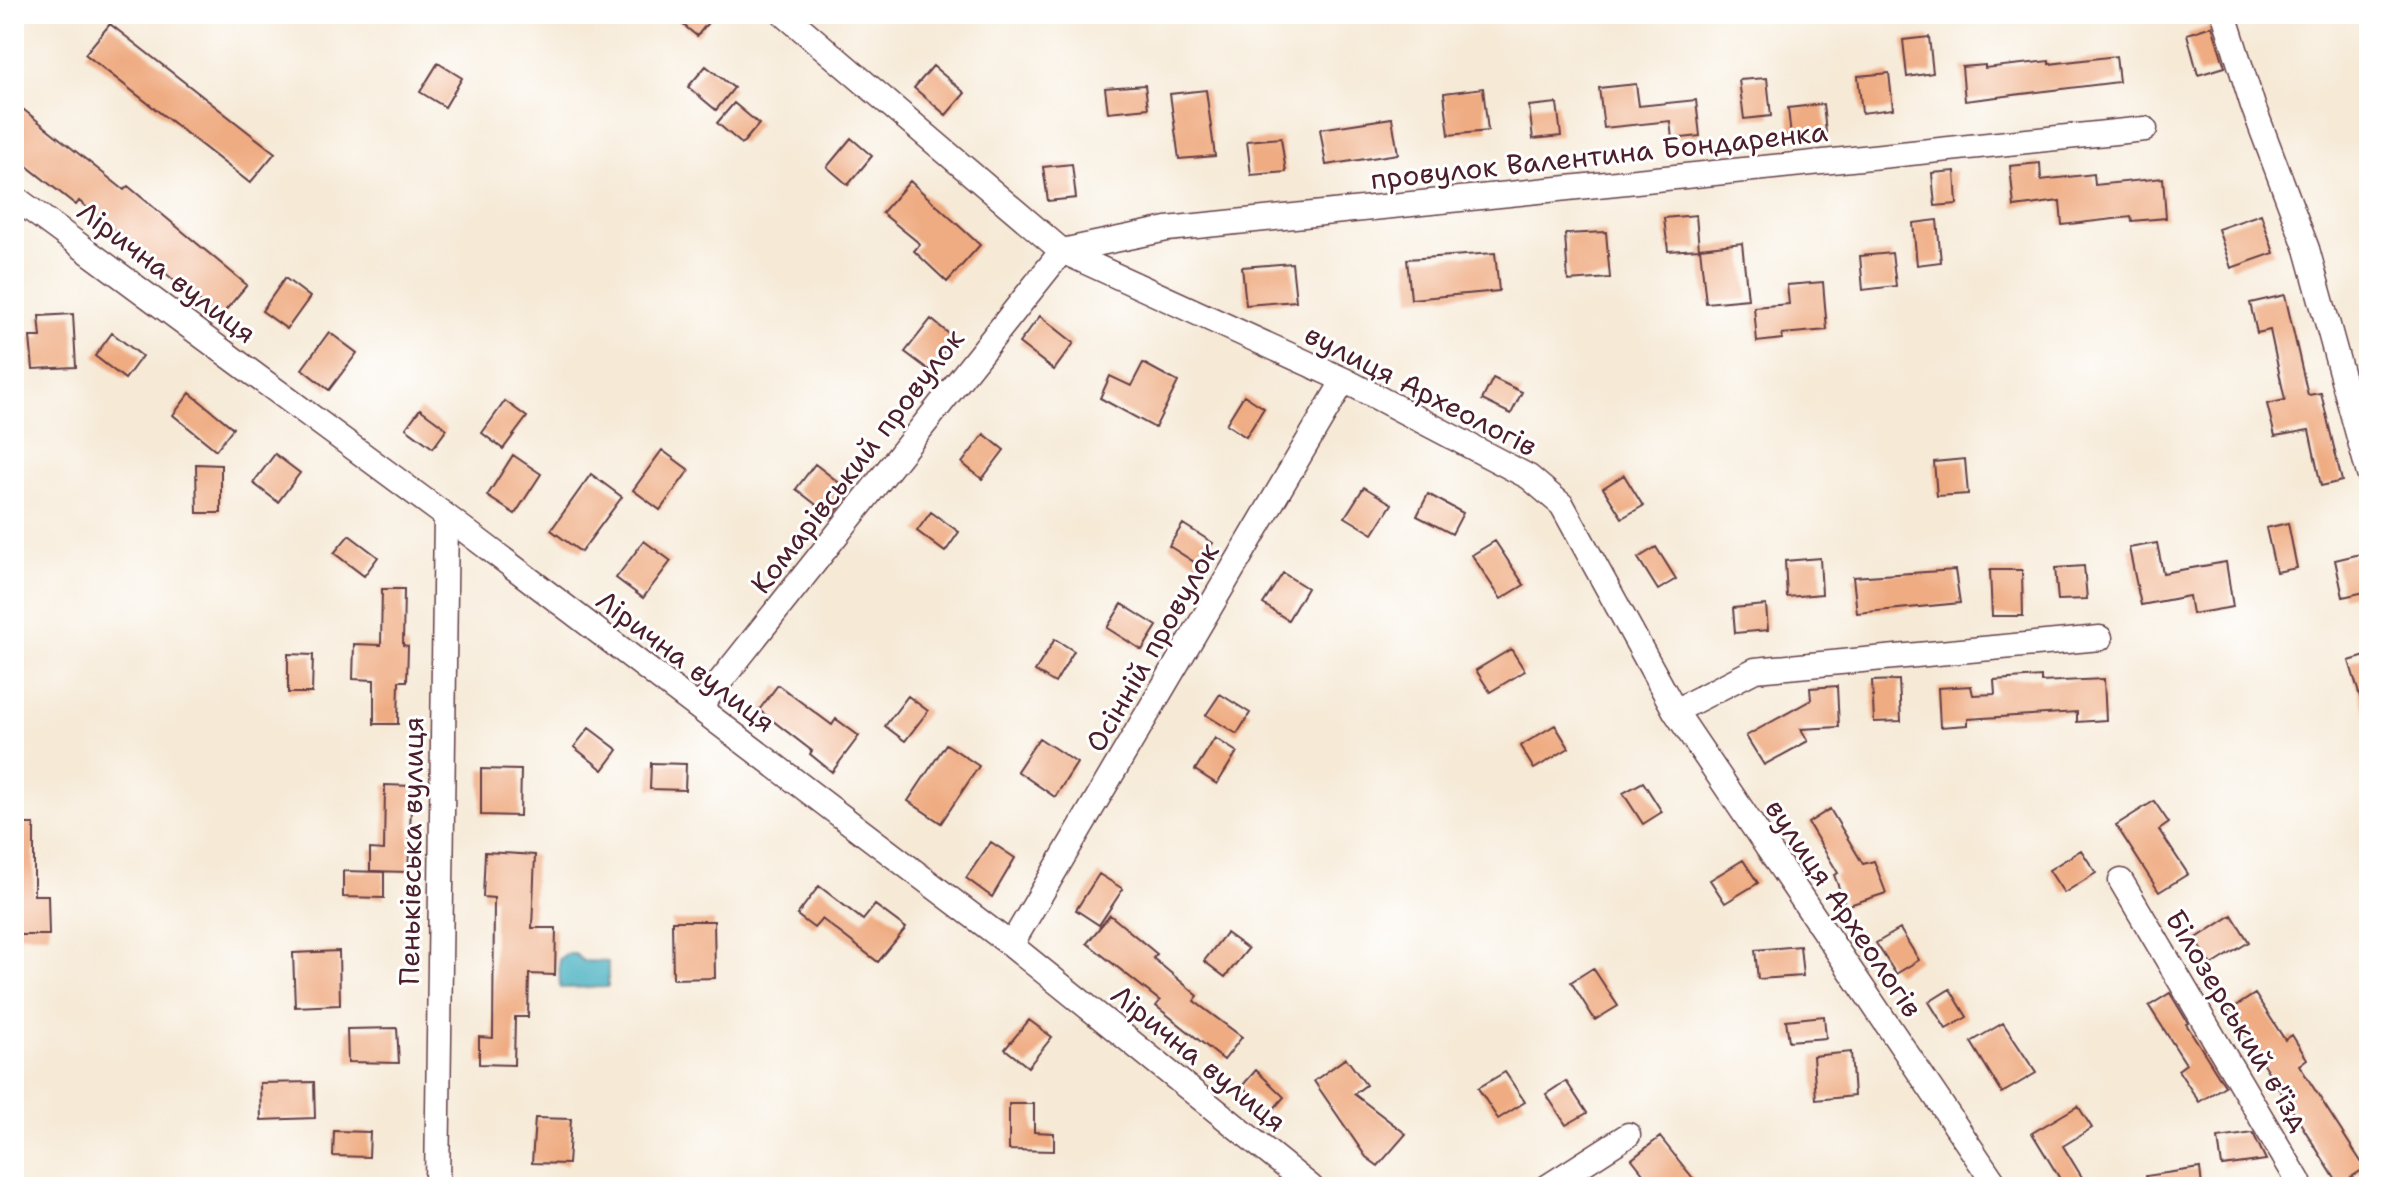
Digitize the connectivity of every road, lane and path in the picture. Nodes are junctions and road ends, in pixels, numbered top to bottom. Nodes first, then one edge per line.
1 (784, 14) edge
2 (2224, 14) edge
3 (2145, 129) dead end
4 (14, 197) edge
5 (1062, 251) junction
6 (1344, 380) junction
7 (2369, 474) edge
8 (446, 516) junction
9 (2100, 638) dead end
10 (699, 708) junction
11 (1675, 711) junction
12 (2121, 881) dead end
13 (1011, 945) junction
14 (1628, 1135) dead end
15 (2298, 1185) edge
16 (437, 1187) edge
17 (1311, 1187) edge
18 (1547, 1187) edge
19 (1997, 1187) edge

1 - 5 street, вулиця Археологів
2 - 7 street
3 - 5 street, провулок Валентина Бондаренка
4 - 8 street, Лірична вулиця
5 - 6 street, вулиця Археологів
5 - 10 street, Комарівський провулок
6 - 11 street, вулиця Археологів
6 - 13 street, Осінній провулок
8 - 10 street, Лірична вулиця
8 - 16 street, Пеньківська вулиця
9 - 11 street
10 - 13 street, Лірична вулиця
11 - 19 street, вулиця Археологів
12 - 15 street, Білозерський в'їзд
13 - 17 street, Лірична вулиця
14 - 18 street

